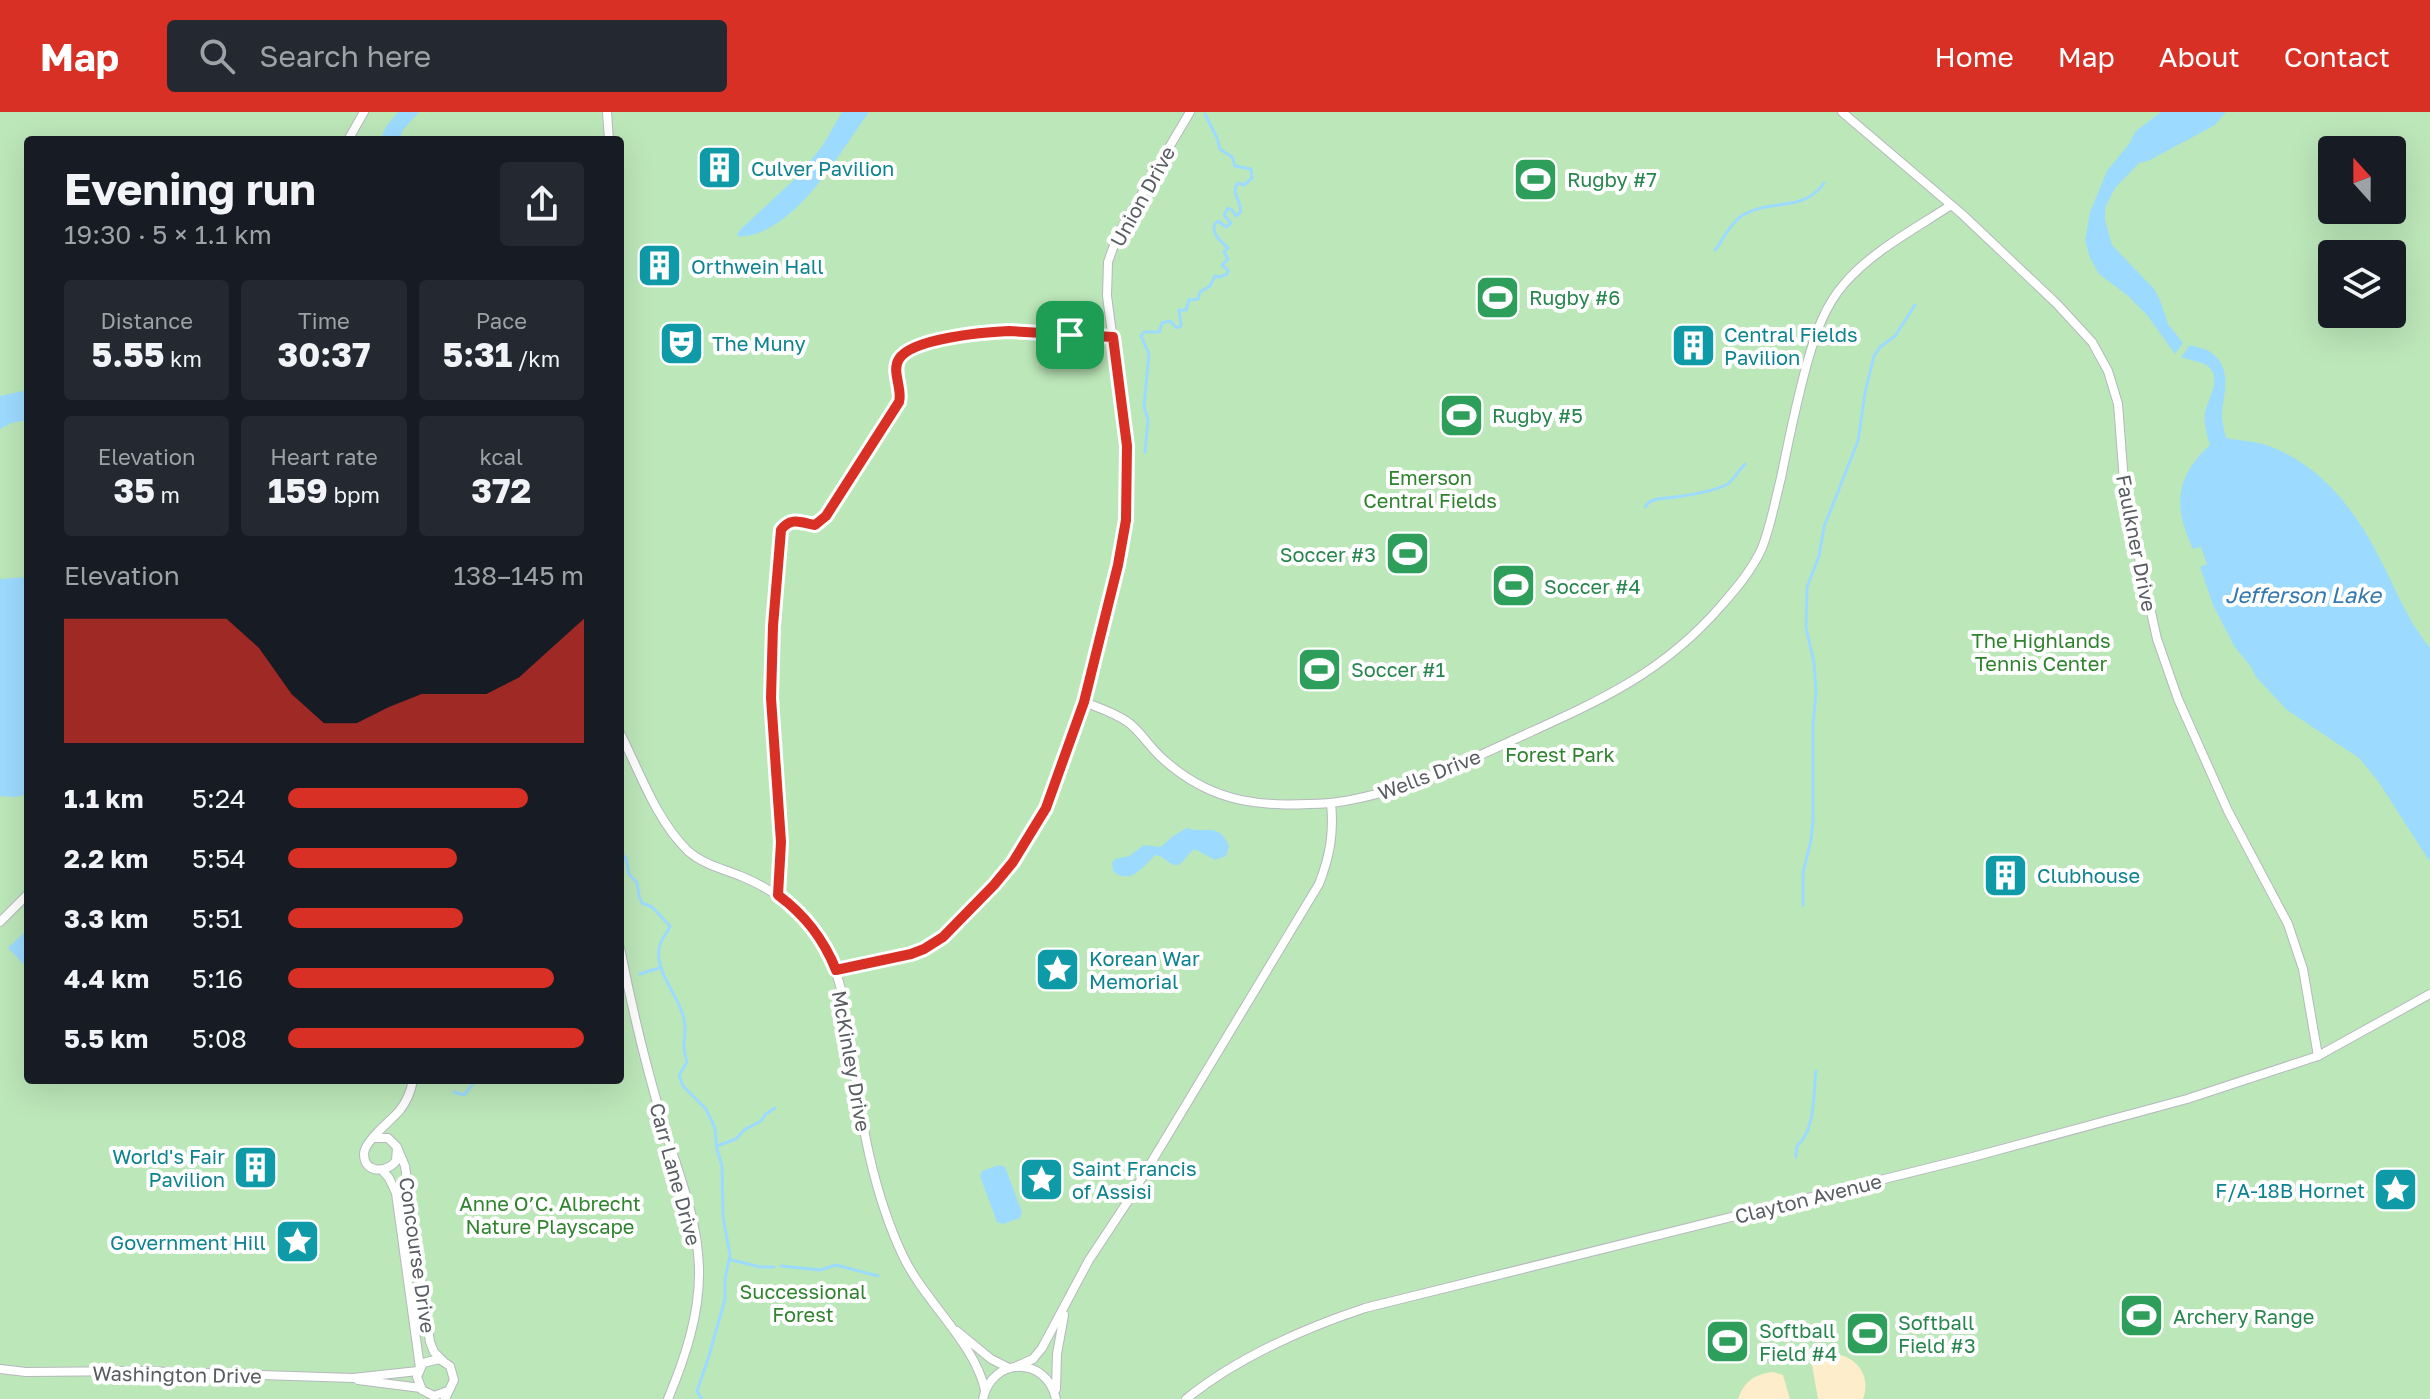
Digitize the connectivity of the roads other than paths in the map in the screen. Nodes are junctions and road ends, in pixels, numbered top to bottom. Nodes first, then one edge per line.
1 (364, 112) edge
2 (607, 112) edge
3 (1190, 112) edge
4 (1842, 112) edge
5 (350, 136) edge
6 (609, 136) edge
7 (1951, 205) junction
8 (1113, 337) junction
9 (1084, 702) junction
10 (624, 741) edge
11 (1331, 803) junction
12 (778, 895) junction
13 (24, 898) edge
14 (0, 922) edge
15 (624, 966) edge
16 (836, 970) junction
17 (2430, 994) edge
18 (2318, 1056) junction
19 (412, 1084) edge
20 (374, 1138) junction
21 (397, 1147) junction
22 (382, 1170) junction
23 (1066, 1307) junction
24 (947, 1323) junction
25 (443, 1361) junction
26 (1013, 1367) junction
27 (0, 1369) edge
28 (419, 1369) junction
29 (353, 1378) junction
30 (423, 1393) edge
31 (984, 1394) edge
32 (446, 1395) edge
33 (668, 1399) edge
34 (1056, 1399) edge
35 (1186, 1399) edge

1 - 5 street
2 - 6 street
3 - 8 street, Union Drive
4 - 7 street, Faulkner Drive
7 - 11 street, Wells Drive
7 - 18 street, Faulkner Drive
8 - 9 street, Union Drive
8 - 12 street
9 - 11 street, Wells Drive
9 - 16 street, Union Drive
10 - 12 street, McKinley Drive
11 - 23 street
12 - 16 street, McKinley Drive
13 - 14 street
15 - 33 street, Carr Lane Drive
16 - 24 street, McKinley Drive
17 - 18 street, Clayton Avenue
18 - 35 street, Clayton Avenue
19 - 20 street
20 - 21 street
20 - 22 street
21 - 22 street
21 - 25 street, Concourse Drive
22 - 28 street, Concourse Drive
23 - 26 street
23 - 34 street
24 - 26 street, McKinley Drive
24 - 31 street, McKinley Drive
25 - 28 street
25 - 32 street
26 - 31 street
26 - 34 street, McKinley Drive
27 - 29 street, Washington Drive
28 - 29 street, Washington Drive
28 - 30 street
29 - 30 street, Washington Drive
30 - 32 street

